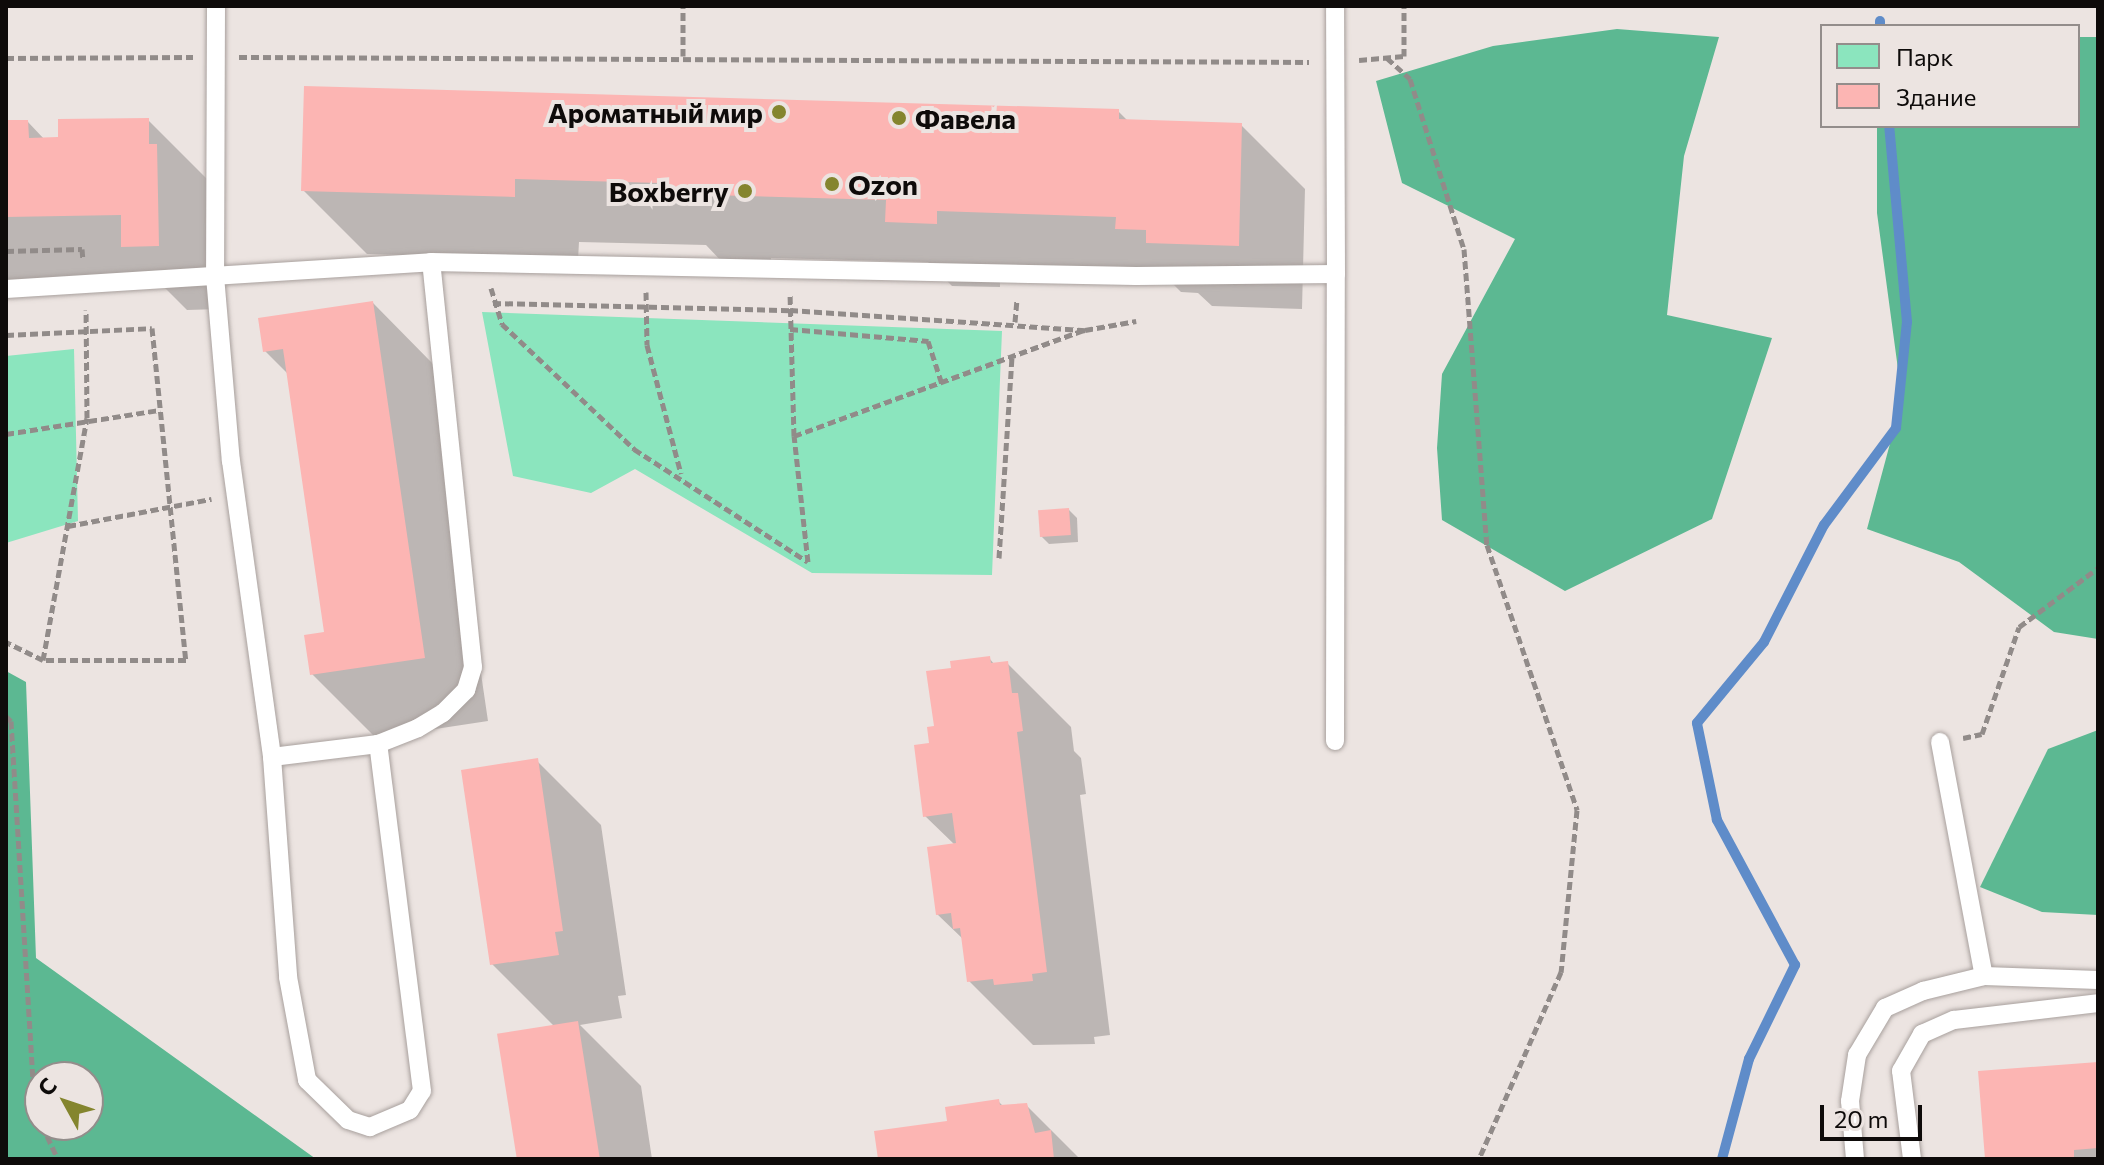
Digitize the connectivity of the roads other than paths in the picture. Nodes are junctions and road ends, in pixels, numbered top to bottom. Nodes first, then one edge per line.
1 (216, 6) edge
2 (1335, 6) edge
3 (431, 262) junction
4 (1336, 274) junction
5 (215, 276) junction
6 (6, 289) edge
7 (1335, 741) dead end
8 (1940, 742) road end
9 (378, 744) junction
10 (272, 757) junction
11 (1984, 976) junction
12 (2098, 980) edge
13 (2098, 1003) edge
14 (1855, 1159) edge
15 (1912, 1159) edge

1 - 5 lane
2 - 4 lane
3 - 4 lane
3 - 5 lane
3 - 9 lane
4 - 7 lane
5 - 6 lane
5 - 10 lane
8 - 11 lane
9 - 10 lane
9 - 10 lane
11 - 12 lane
11 - 14 lane
13 - 15 lane

